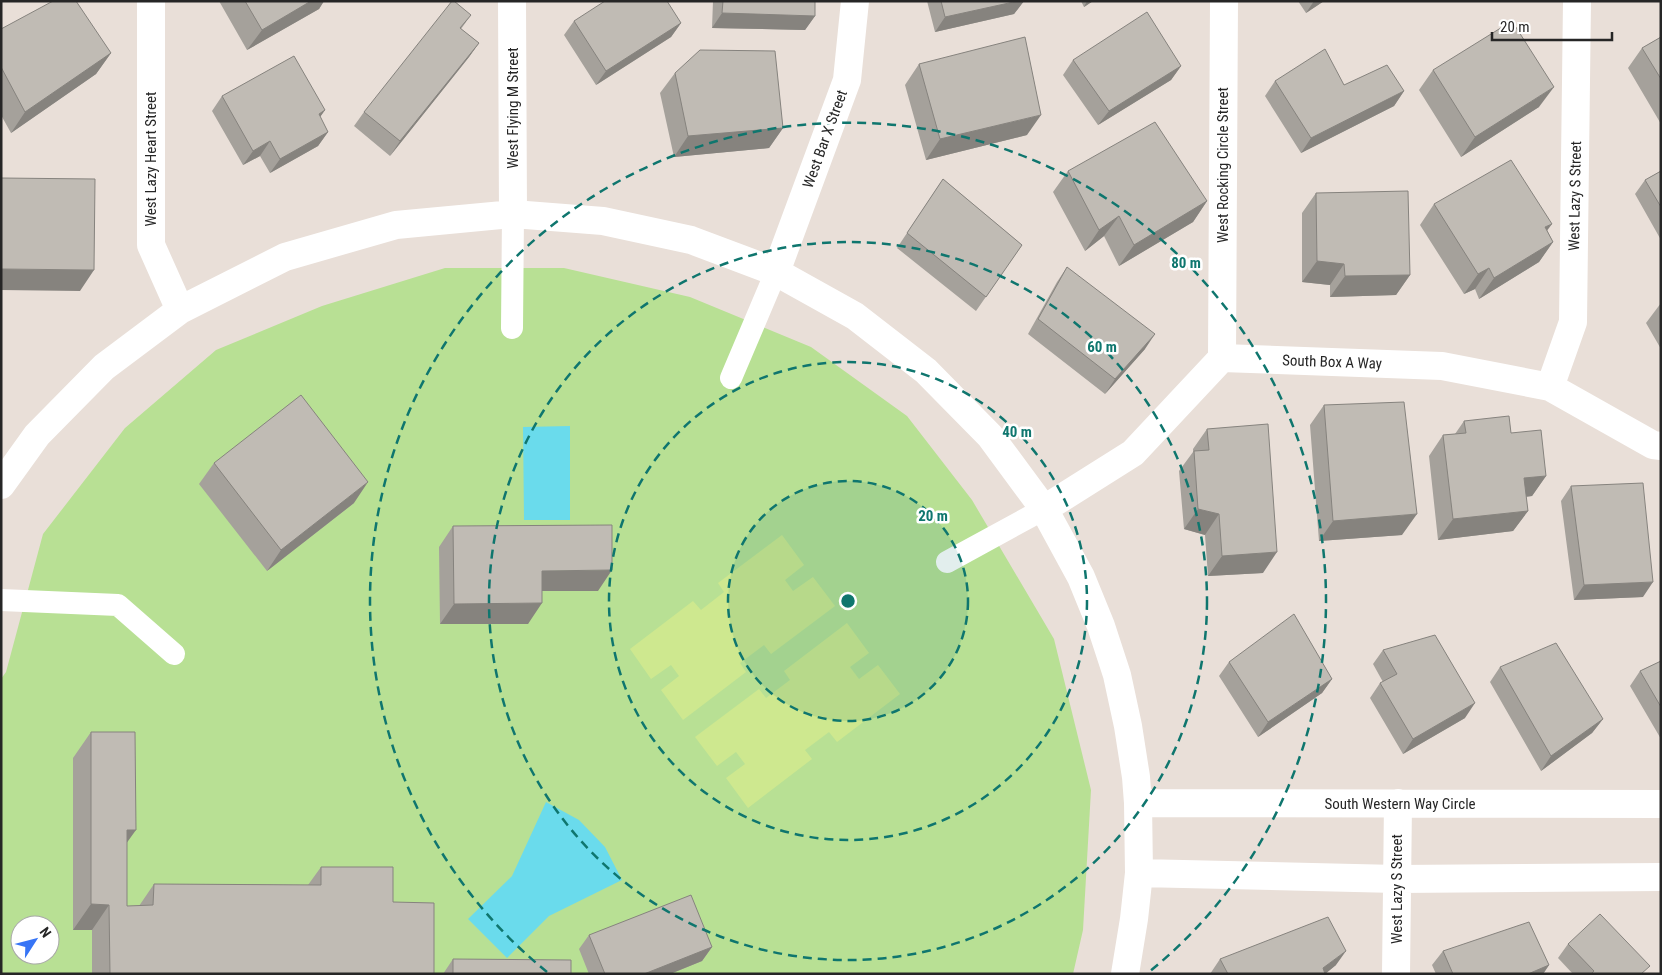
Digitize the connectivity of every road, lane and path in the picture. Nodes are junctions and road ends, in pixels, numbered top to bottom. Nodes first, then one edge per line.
1 (151, 1) edge
2 (512, 1) edge
3 (855, 1) edge
4 (1224, 1) edge
5 (1578, 1) edge
6 (513, 214) junction
7 (776, 272) junction
8 (180, 310) junction
9 (512, 328) dead end
10 (1222, 358) junction
11 (730, 378) dead end
12 (1550, 387) junction
13 (1661, 446) edge
14 (1, 485) edge
15 (1044, 509) junction
16 (947, 562) dead end
17 (1, 600) edge
18 (174, 654) dead end
19 (1138, 803) junction
20 (1398, 804) junction
21 (1661, 804) edge
22 (1139, 873) junction
23 (1661, 877) edge
24 (1397, 879) junction
25 (1125, 974) edge
26 (1396, 974) edge

1 - 8 street, West Lazy Heart Street
2 - 6 street, West Flying M Street
3 - 7 street, West Bar X Street
4 - 10 street, West Rocking Circle Street
5 - 12 street, West Lazy S Street
6 - 7 street
6 - 8 street
6 - 9 lane
7 - 11 lane
7 - 15 street
8 - 14 street
10 - 12 street, South Box A Way
10 - 15 street
12 - 13 street, South Box A Way
15 - 16 lane
15 - 19 street
17 - 18 lane
19 - 20 street, South Western Way Circle
19 - 22 street
20 - 21 street, South Western Way Circle
20 - 24 street, West Lazy S Street
22 - 24 street
22 - 25 street
23 - 24 street
24 - 26 street, West Lazy S Street

